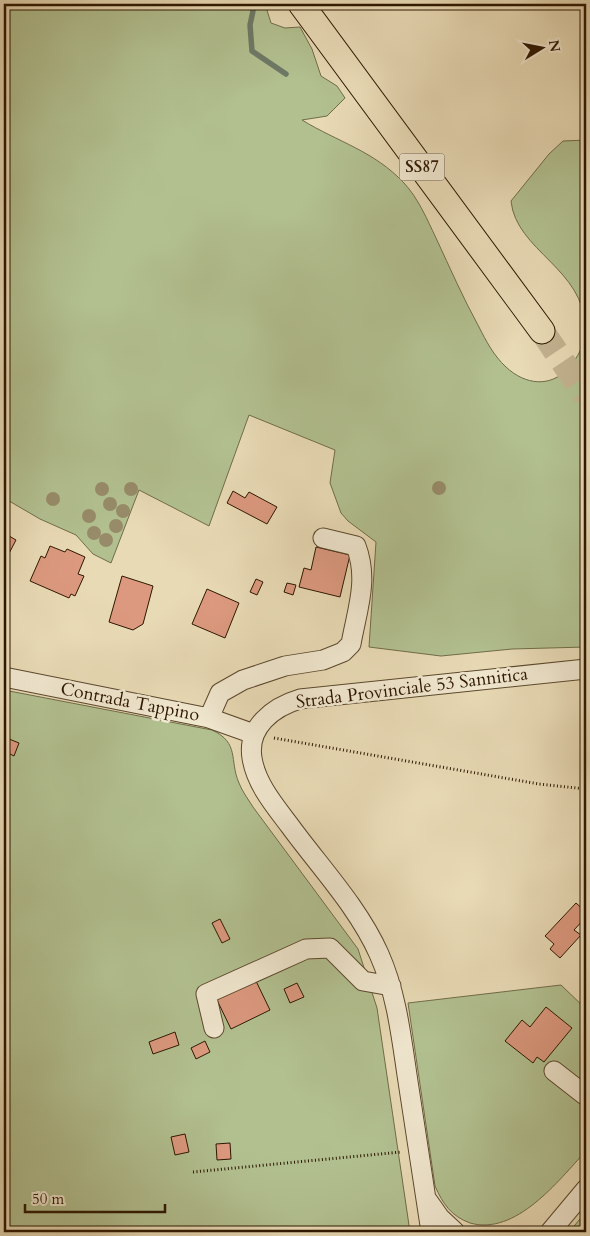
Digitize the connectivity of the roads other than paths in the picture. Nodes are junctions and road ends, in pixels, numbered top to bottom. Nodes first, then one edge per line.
1 (301, 4) edge
2 (542, 331) tunnel mouth
3 (323, 538) dead end
4 (586, 669) edge
5 (4, 677) edge
6 (209, 718) junction
7 (254, 734) junction
8 (391, 986) junction
9 (214, 1028) dead end
10 (554, 1071) dead end
11 (586, 1096) edge
12 (586, 1189) edge
13 (426, 1197) junction
14 (548, 1230) edge
15 (431, 1232) edge
16 (454, 1232) edge

1 - 2 main road, SS87
3 - 6 street
4 - 7 street, Strada Provinciale 53 Sannitica
5 - 6 street, Contrada Tappino
6 - 7 street, Contrada Tappino
7 - 8 street
8 - 9 street
8 - 13 street
10 - 11 street
12 - 14 street
13 - 15 street
13 - 16 street

